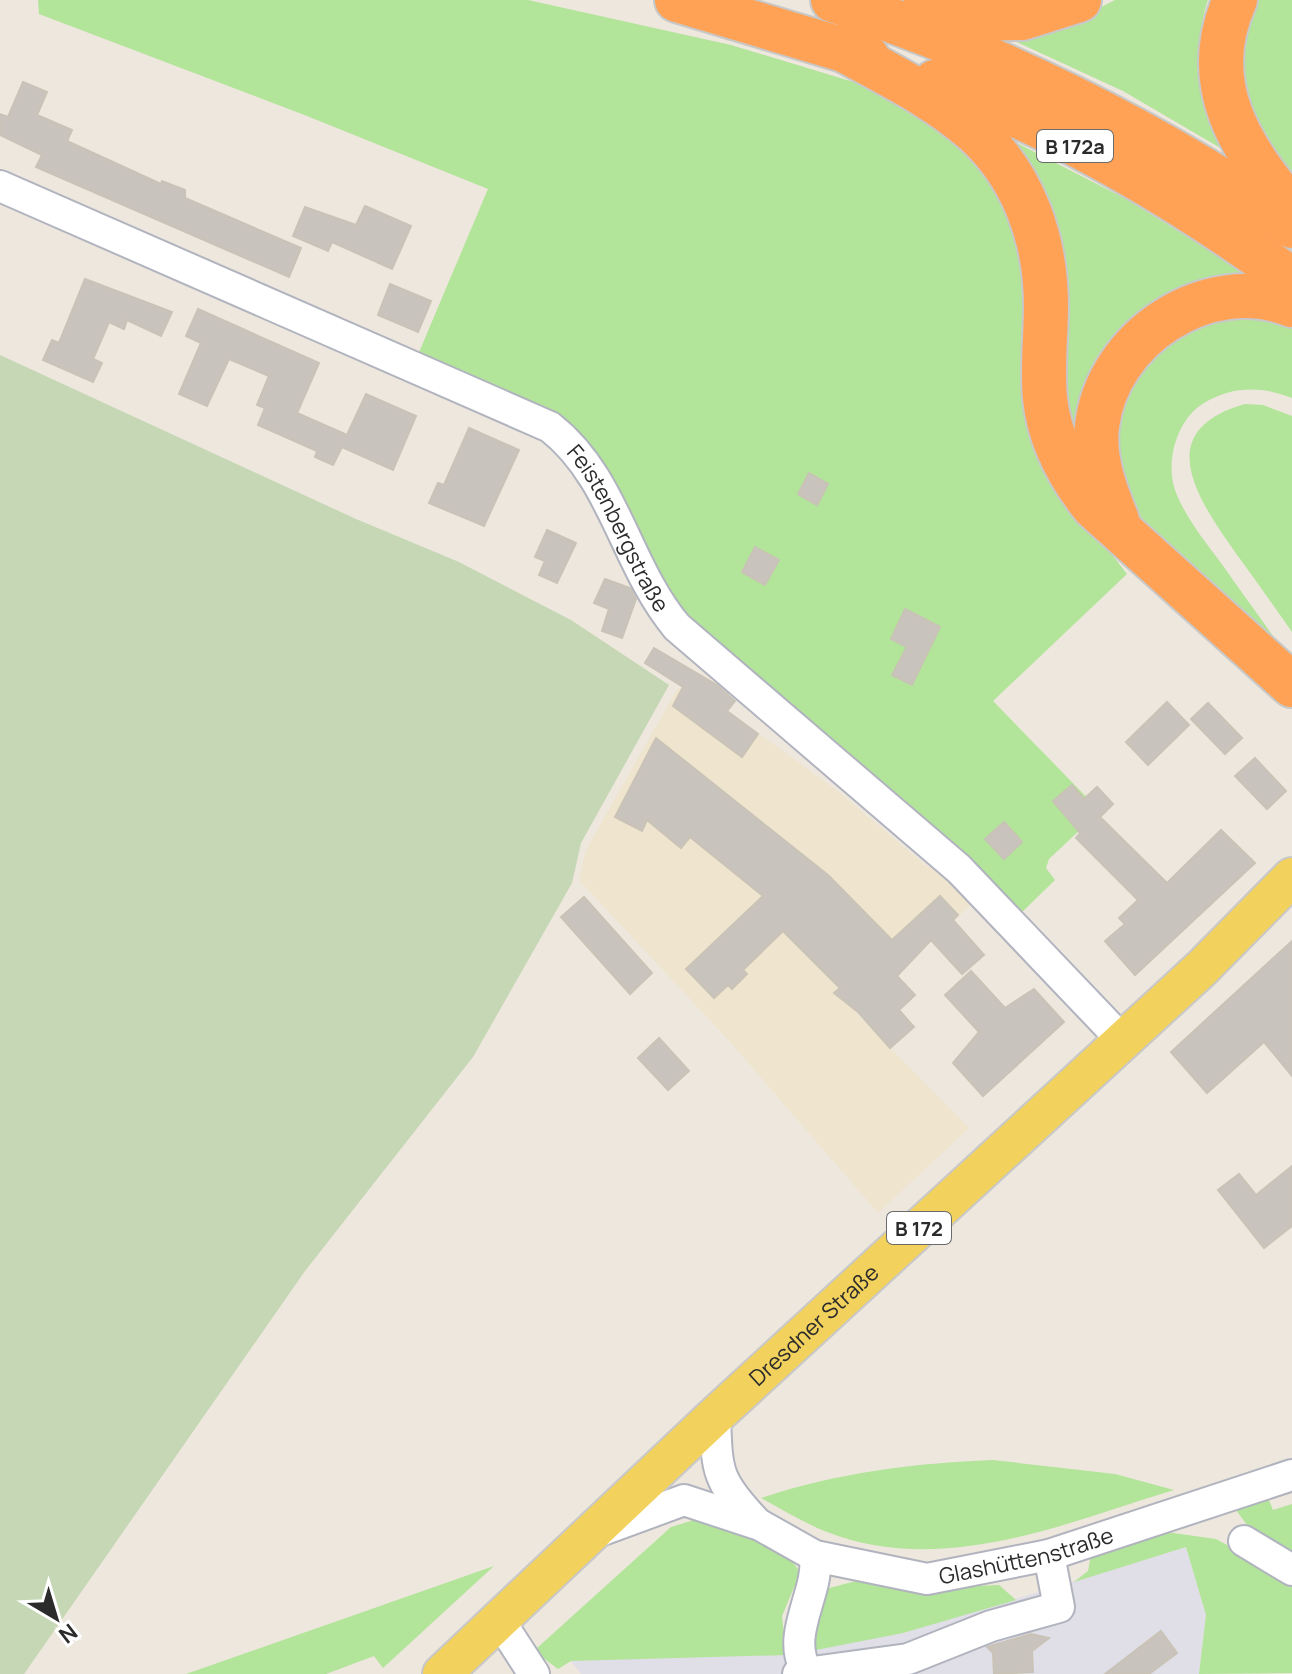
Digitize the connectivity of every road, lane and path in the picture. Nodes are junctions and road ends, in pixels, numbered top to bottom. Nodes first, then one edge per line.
1 (677, 0) edge
2 (833, 0) edge
3 (1079, 0) edge
4 (1235, 0) edge
5 (895, 20) junction
6 (839, 47) junction
7 (0, 186) edge
8 (1292, 209) edge
9 (1292, 226) edge
10 (1292, 280) edge
11 (1292, 305) edge
12 (1134, 545) junction
13 (1292, 685) edge
14 (1292, 877) edge
15 (1123, 1041) junction
16 (715, 1416) junction
17 (1292, 1475) edge
18 (760, 1525) junction
19 (588, 1536) junction
20 (1244, 1541) dead end
21 (1049, 1555) junction
22 (815, 1556) junction
23 (1292, 1570) edge
24 (499, 1620) junction
25 (803, 1673) edge
26 (442, 1674) edge
27 (534, 1674) edge

1 - 6 highway, B 172a
2 - 5 highway, B 172a
3 - 5 highway
4 - 8 highway
5 - 9 highway, B 172a
6 - 10 highway, B 172a
6 - 12 highway
7 - 15 street, Feistenbergstraße
11 - 12 highway
12 - 13 highway
14 - 15 main road, Dresdner Straße / B 172
15 - 16 main road, Dresdner Straße / B 172
16 - 18 street, Glashüttenstraße
16 - 19 main road, Dresdner Straße / B 172
17 - 21 street, Glashüttenstraße
18 - 19 street, Glashüttenstraße
18 - 22 street, Glashüttenstraße
19 - 24 main road, Dresdner Straße / B 172
20 - 23 street
21 - 22 street, Glashüttenstraße
21 - 25 street
22 - 25 street
24 - 26 main road, Dresdner Straße / B 172
24 - 27 street

